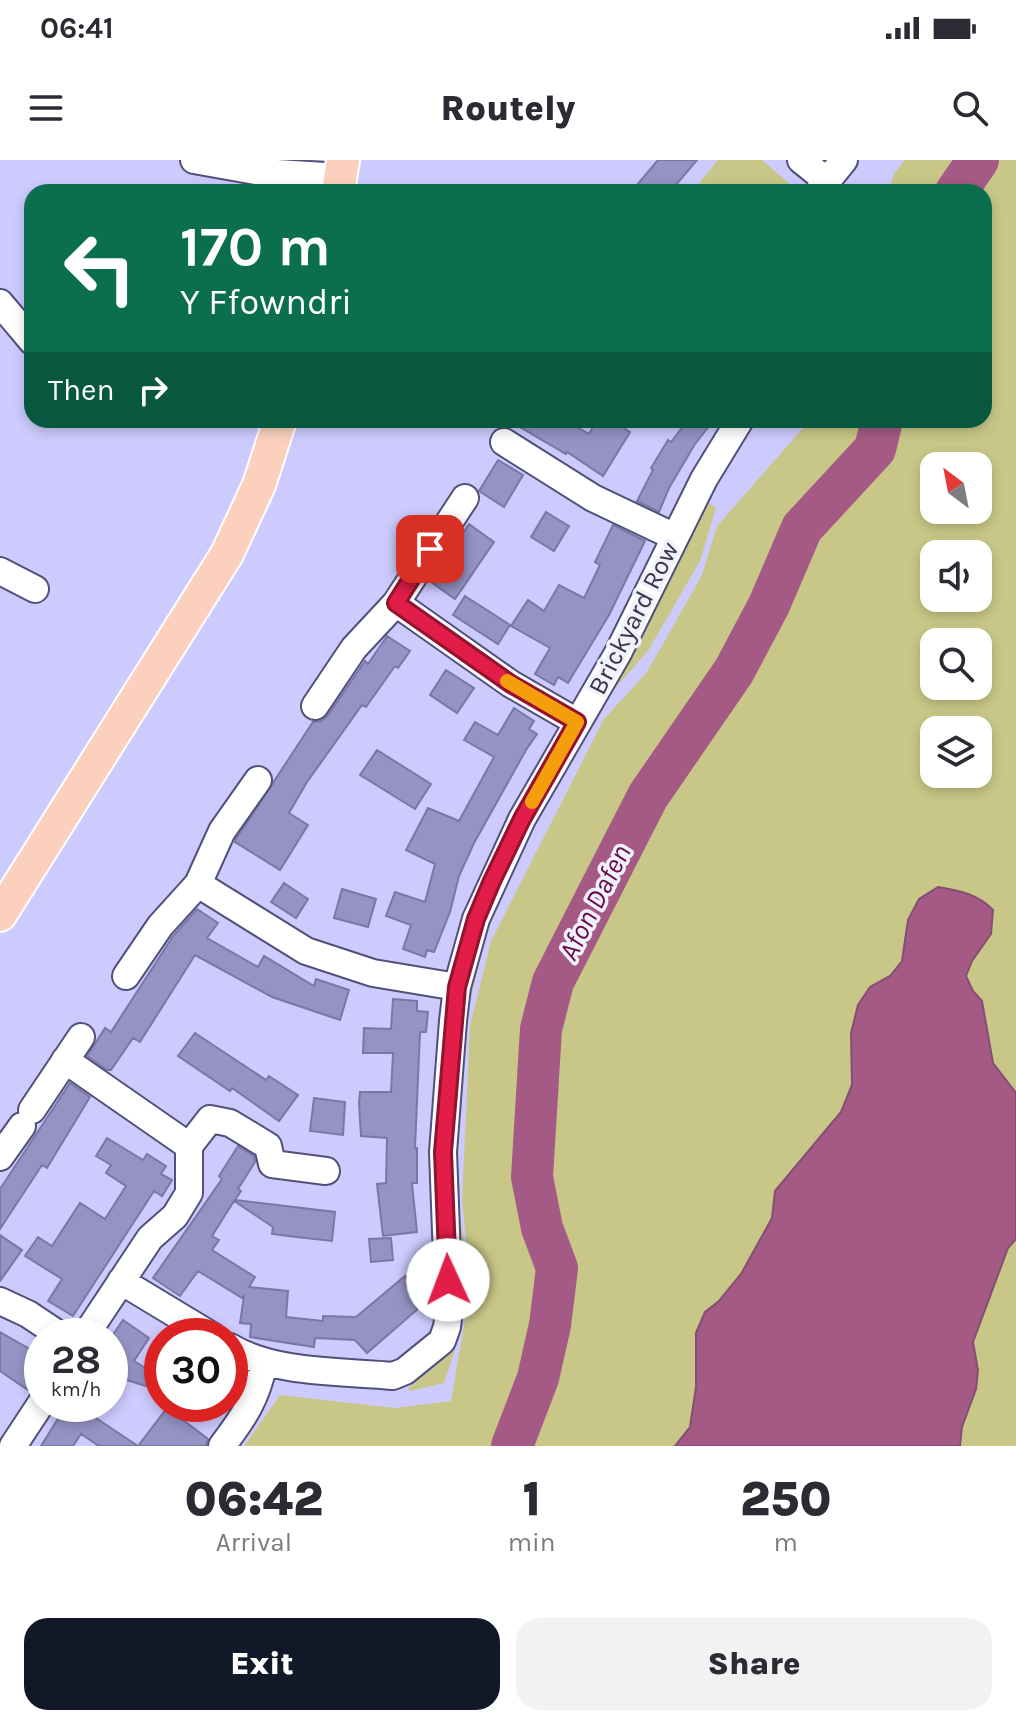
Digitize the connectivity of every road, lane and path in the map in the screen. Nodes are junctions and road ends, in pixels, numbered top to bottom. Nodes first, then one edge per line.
1 (194, 160) edge
2 (801, 160) edge
3 (844, 160) edge
4 (340, 176) edge
5 (820, 184) edge
6 (824, 184) edge
7 (0, 303) edge
8 (24, 332) edge
9 (277, 428) edge
10 (735, 428) edge
11 (504, 442) dead end
12 (465, 498) dead end
13 (675, 537) junction
14 (0, 571) edge
15 (35, 589) dead end
16 (387, 611) junction
17 (315, 706) dead end
18 (577, 722) junction
19 (258, 780) dead end
20 (198, 884) junction
21 (0, 915) edge
22 (126, 976) dead end
23 (457, 987) junction
24 (81, 1037) dead end
25 (65, 1060) junction
26 (189, 1146) junction
27 (0, 1157) edge
28 (326, 1171) dead end
29 (121, 1281) junction
30 (0, 1301) edge
31 (34, 1318) edge
32 (97, 1318) edge
33 (182, 1318) edge
34 (248, 1355) edge
35 (264, 1362) junction
36 (29, 1422) edge
37 (13, 1446) edge
38 (222, 1446) edge

1 - 4 street
2 - 5 street
3 - 6 street
7 - 8 street
9 - 21 main road
10 - 13 street, Brickyard Row
11 - 13 street
12 - 16 street
13 - 18 street, Brickyard Row
14 - 15 street
16 - 17 street
16 - 18 street
18 - 23 street, Brickyard Row
19 - 20 street
20 - 22 street
20 - 23 street
23 - 35 street, Brickyard Row
24 - 25 street
25 - 26 street
25 - 27 street
26 - 28 street
26 - 29 street
29 - 32 street
29 - 33 street
30 - 31 street
34 - 35 street, Brickyard Row
35 - 38 street
36 - 37 street

